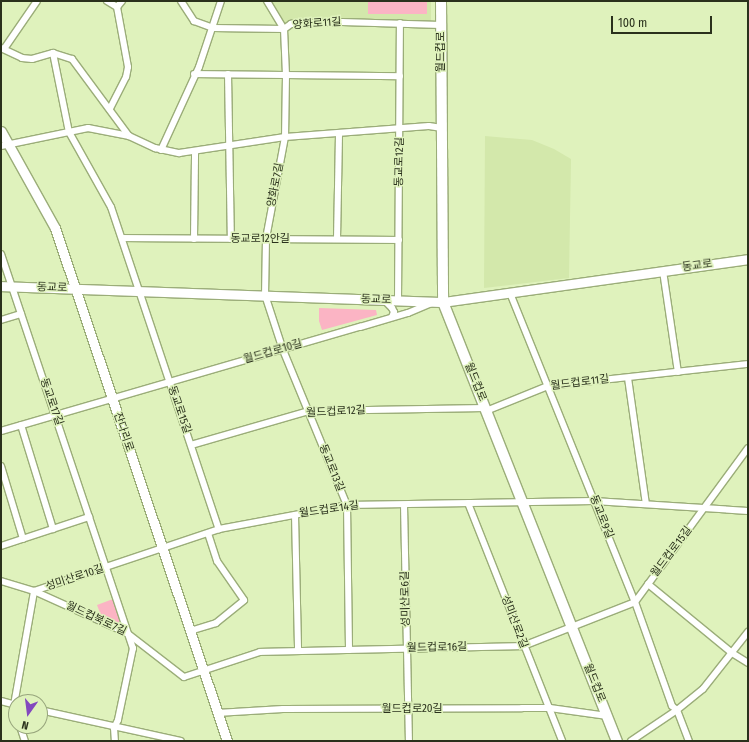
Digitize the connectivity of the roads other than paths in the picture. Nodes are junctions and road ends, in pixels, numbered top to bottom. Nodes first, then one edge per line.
1 (37, 1) edge
2 (107, 1) edge
3 (122, 1) edge
4 (181, 1) edge
5 (222, 1) edge
6 (267, 1) edge
7 (441, 1) edge
8 (116, 7) junction
9 (400, 23) junction
10 (441, 25) junction
11 (213, 28) junction
12 (284, 29) junction
13 (3, 49) edge
14 (53, 53) junction
15 (194, 74) junction
16 (228, 74) junction
17 (286, 75) junction
18 (400, 76) junction
19 (110, 109) junction
20 (400, 128) junction
21 (442, 128) junction
22 (1, 131) edge
23 (68, 132) junction
24 (339, 133) junction
25 (129, 136) junction
26 (285, 137) junction
27 (5, 145) edge
28 (229, 146) junction
29 (161, 150) junction
30 (195, 152) junction
31 (122, 238) junction
32 (194, 239) junction
33 (231, 239) junction
34 (266, 239) junction
35 (337, 239) junction
36 (399, 240) junction
37 (1, 254) edge
38 (748, 259) edge
39 (663, 271) junction
40 (1, 286) edge
41 (12, 286) junction
42 (76, 289) junction
43 (139, 290) junction
44 (510, 293) junction
45 (265, 295) junction
46 (385, 300) junction
47 (398, 300) junction
48 (438, 302) junction
49 (21, 314) junction
50 (392, 317) junction
51 (1, 320) edge
52 (283, 350) junction
53 (748, 364) edge
54 (678, 372) junction
55 (628, 378) junction
56 (170, 382) junction
57 (548, 386) junction
58 (112, 400) junction
59 (486, 409) junction
60 (308, 412) junction
61 (56, 416) junction
62 (21, 425) junction
63 (1, 431) edge
64 (191, 445) junction
65 (748, 448) edge
66 (1, 466) edge
67 (594, 501) junction
68 (523, 502) junction
69 (468, 503) junction
70 (646, 504) junction
71 (347, 505) junction
72 (404, 505) junction
73 (704, 508) junction
74 (748, 511) edge
75 (295, 515) junction
76 (89, 517) junction
77 (53, 529) junction
78 (219, 529) junction
79 (208, 533) junction
80 (23, 539) junction
81 (1, 546) edge
82 (162, 547) junction
83 (106, 568) junction
84 (1, 582) edge
85 (648, 584) junction
86 (34, 591) junction
87 (635, 602) junction
88 (572, 627) junction
89 (190, 631) junction
90 (748, 632) edge
91 (127, 633) junction
92 (523, 646) junction
93 (407, 649) junction
94 (298, 650) junction
95 (350, 650) junction
96 (732, 652) junction
97 (748, 663) edge
98 (203, 670) junction
99 (17, 694) edge
100 (550, 708) junction
101 (408, 709) junction
102 (677, 710) junction
103 (48, 712) edge
104 (217, 713) junction
105 (607, 716) junction
106 (114, 728) junction
107 (115, 741) edge
108 (181, 741) edge
109 (227, 741) edge
110 (409, 741) edge
111 (562, 741) edge
112 (617, 741) edge
113 (631, 741) edge
114 (690, 741) edge

1 - 13 street
2 - 8 street
3 - 8 street
4 - 11 street, 양화로11길
5 - 11 street
6 - 12 street, 양화로7길
7 - 10 main road, 월드컵로
8 - 19 street
9 - 10 street, 양화로11길
9 - 12 street, 양화로11길
9 - 18 street, 동교로12길
10 - 21 main road, 월드컵로
11 - 12 street, 양화로11길
11 - 15 street
12 - 17 street, 양화로7길
13 - 14 street
14 - 19 street
14 - 23 street, 동교로15길
15 - 16 street
15 - 29 street
16 - 17 street
16 - 28 street
17 - 18 street
17 - 26 street, 양화로7길
18 - 20 street, 동교로12길
19 - 25 street
20 - 21 street
20 - 24 street
20 - 36 street, 동교로12길
21 - 48 main road, 월드컵로
22 - 27 street, 잔다리로
23 - 25 street
23 - 27 street
23 - 31 street, 동교로15길
24 - 26 street
24 - 35 street
25 - 29 street
26 - 28 street
26 - 34 street, 양화로7길
27 - 42 street, 잔다리로
28 - 30 street
28 - 33 street
29 - 30 street
30 - 32 street
31 - 32 street, 동교로12안길
31 - 43 street, 동교로15길
32 - 33 street, 동교로12안길
33 - 34 street, 동교로12안길
34 - 35 street, 동교로12안길
34 - 45 street, 양화로7길
35 - 36 street, 동교로12안길
36 - 47 street, 동교로12길
37 - 41 street, 동교로17길
38 - 39 street, 동교로
39 - 44 street, 동교로
39 - 54 street
40 - 41 street, 동교로
41 - 42 street, 동교로
41 - 49 street, 동교로17길
42 - 43 street, 동교로
42 - 58 street, 잔다리로
43 - 45 street, 동교로
43 - 56 street, 동교로15길
44 - 48 street, 동교로
44 - 57 street, 동교로9길
45 - 46 street, 동교로
45 - 52 street, 동교로13길
46 - 47 street, 동교로
46 - 50 street
47 - 48 street, 동교로
48 - 50 street, 월드컵로10길
48 - 59 main road, 월드컵로
49 - 51 street
49 - 61 street, 동교로17길
50 - 52 street, 월드컵로10길
52 - 56 street, 월드컵로10길
52 - 60 street, 동교로13길
53 - 54 street, 월드컵로11길
54 - 55 street, 월드컵로11길
55 - 57 street, 월드컵로11길
55 - 70 street
56 - 58 street, 월드컵로10길
56 - 64 street, 동교로15길
57 - 59 street, 월드컵로11길
57 - 67 street, 동교로9길
58 - 61 street, 월드컵로10길
58 - 82 street, 잔다리로
59 - 60 street, 월드컵로12길
59 - 68 main road, 월드컵로
60 - 64 street, 월드컵로12길
60 - 71 street, 동교로13길
61 - 62 street, 월드컵로10길
61 - 76 street, 동교로17길
62 - 63 street, 월드컵로10길
62 - 77 street
64 - 78 street, 동교로15길
65 - 73 street, 월드컵로15길
66 - 80 street
67 - 68 street, 월드컵로14길
67 - 70 street, 월드컵로14길
67 - 87 street, 동교로9길
68 - 69 street, 월드컵로14길
68 - 88 main road, 월드컵로
69 - 72 street, 월드컵로14길
69 - 92 street, 성미산로2길
70 - 73 street, 월드컵로14길
71 - 72 street, 월드컵로14길
71 - 75 street, 월드컵로14길
71 - 95 street, 동교로13길
72 - 93 street, 성미산로6길
73 - 74 street, 월드컵로14길
73 - 85 street, 월드컵로15길
75 - 78 street, 월드컵로14길
75 - 94 street
76 - 77 street
76 - 83 street, 동교로17길
77 - 80 street
78 - 79 street, 월드컵로14길
79 - 82 street, 월드컵로14길
79 - 89 street
80 - 81 street
82 - 83 street, 성미산로10길
82 - 89 street, 잔다리로
83 - 86 street, 성미산로10길
83 - 91 street, 동교로17길
84 - 86 street, 월드컵북로7길
85 - 87 street, 월드컵로15길
85 - 96 street
86 - 91 street, 월드컵북로7길
86 - 99 street, 성미산로10길
87 - 88 street
87 - 102 street, 동교로9길
88 - 92 street, 월드컵로16길
88 - 105 main road, 월드컵로
89 - 98 street, 잔다리로
90 - 96 street
91 - 98 street, 월드컵북로7길
91 - 106 street, 동교로17길
92 - 93 street, 월드컵로16길
92 - 100 street, 성미산로2길
93 - 95 street, 월드컵로16길
93 - 101 street, 성미산로6길
94 - 95 street, 월드컵로16길
94 - 98 street, 월드컵로16길
96 - 97 street
96 - 102 street
98 - 104 street, 잔다리로
100 - 101 street, 월드컵로20길
100 - 105 street, 월드컵로20길
100 - 111 street, 성미산로2길
101 - 104 street, 월드컵로20길
101 - 110 street, 성미산로6길
102 - 113 street
102 - 114 street, 동교로9길
103 - 106 street
104 - 109 street, 잔다리로
105 - 112 main road, 월드컵로
106 - 107 street, 동교로17길
106 - 108 street

